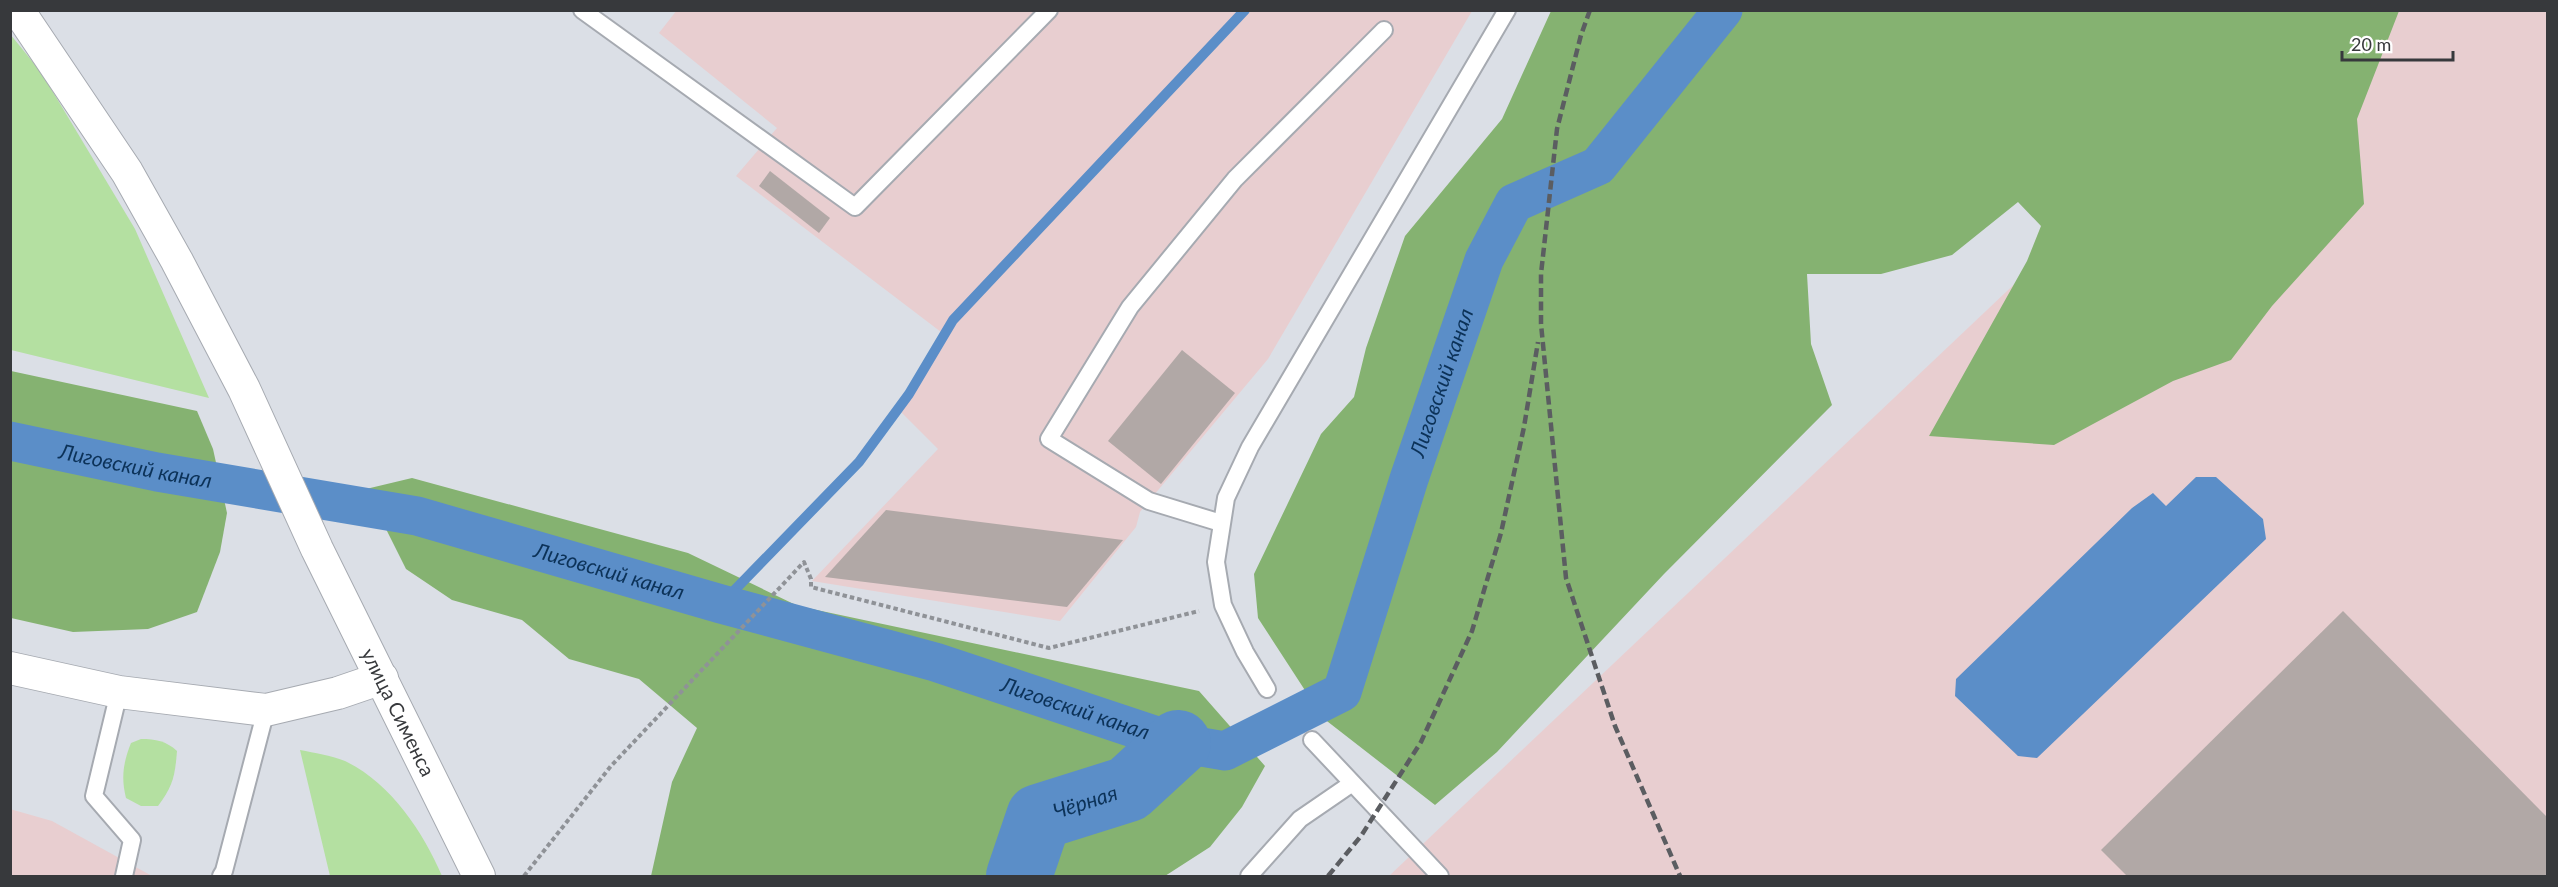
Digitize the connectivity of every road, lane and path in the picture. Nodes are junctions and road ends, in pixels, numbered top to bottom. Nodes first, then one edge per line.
1 (18, 10) edge
2 (1049, 10) edge
3 (1507, 10) edge
4 (590, 13) edge
5 (1384, 30) dead end
6 (1221, 523) junction
7 (1223, 605) junction
8 (10, 668) edge
9 (382, 678) junction
10 (1268, 689) dead end
11 (119, 692) junction
12 (266, 710) junction
13 (1312, 740) dead end
14 (1351, 784) junction
15 (124, 876) edge
16 (221, 876) edge
17 (479, 876) edge
18 (524, 876) edge
19 (1249, 876) edge
20 (1440, 876) edge

1 - 9 street, улица Сименса
2 - 4 lane
3 - 6 lane
5 - 6 lane
6 - 7 lane
7 - 10 lane
7 - 18 path
8 - 11 street
9 - 12 street
9 - 17 street, улица Сименса
11 - 12 street
11 - 15 lane
12 - 16 lane
13 - 14 lane
14 - 19 lane
14 - 20 lane

